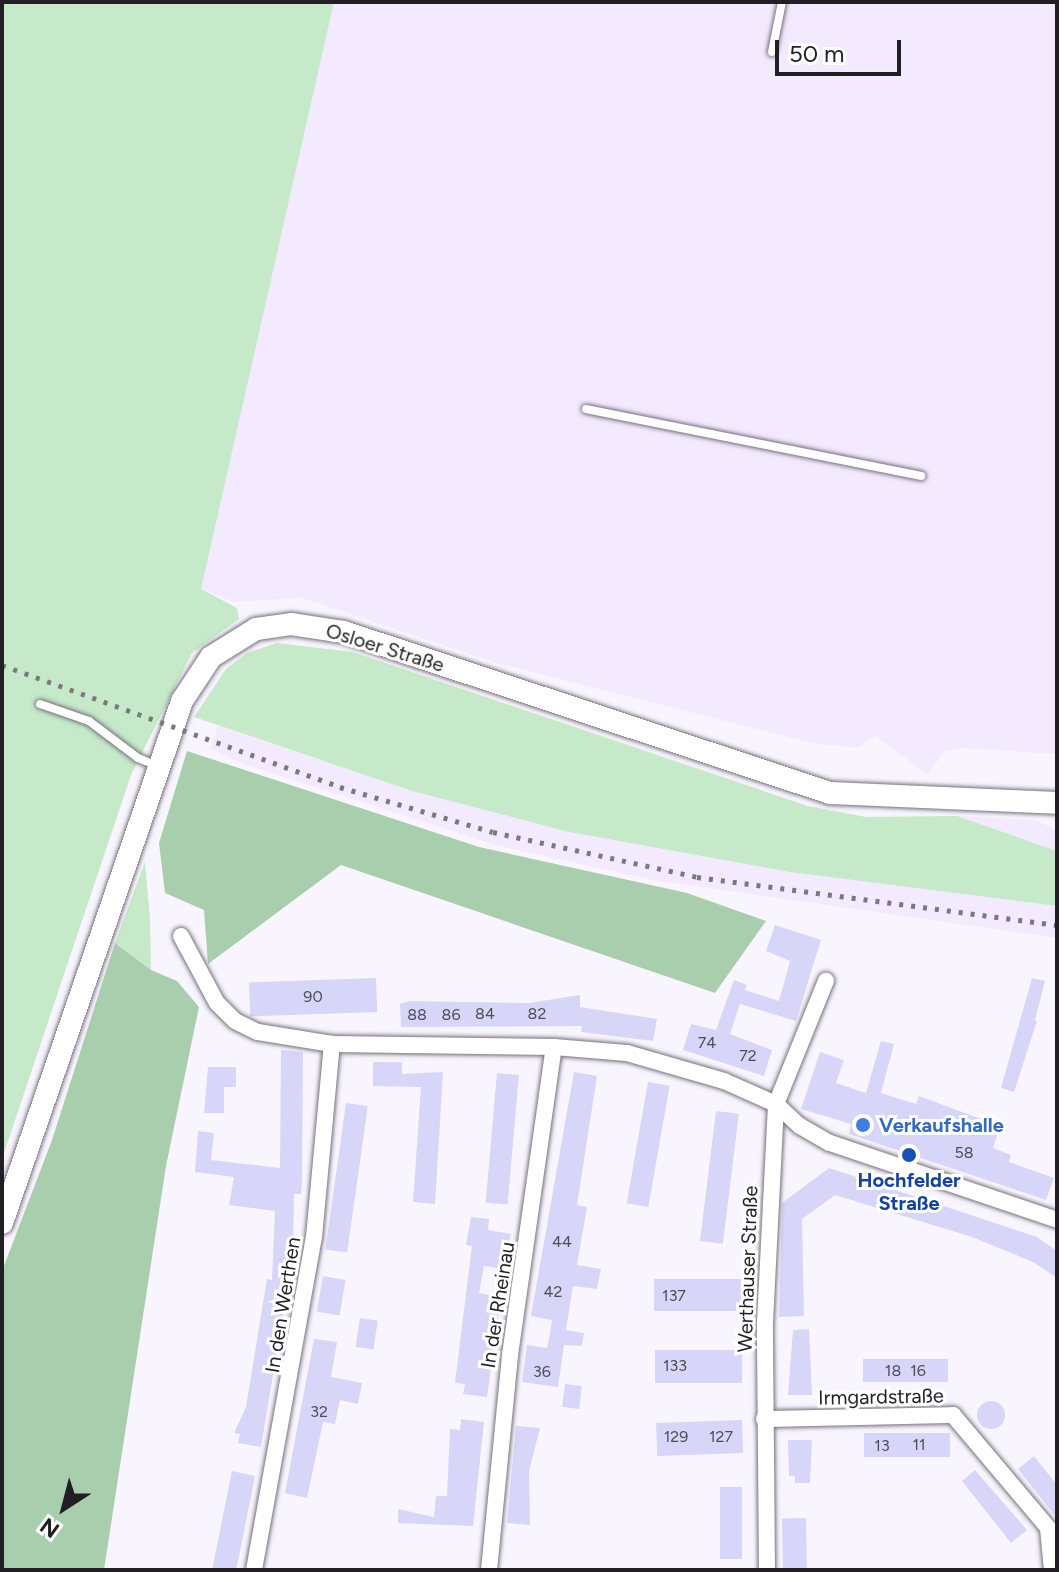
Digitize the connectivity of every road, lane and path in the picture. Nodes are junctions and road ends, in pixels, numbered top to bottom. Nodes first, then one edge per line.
1 (782, 2) edge
2 (772, 52) dead end
3 (586, 409) dead end
4 (921, 476) dead end
5 (40, 704) dead end
6 (159, 766) junction
7 (1057, 803) edge
8 (181, 936) dead end
9 (826, 981) dead end
10 (332, 1044) junction
11 (554, 1047) junction
12 (776, 1104) junction
13 (1057, 1220) edge
14 (2, 1223) edge
15 (764, 1419) junction
16 (254, 1570) edge
17 (489, 1570) edge
18 (767, 1570) edge
19 (1052, 1570) edge

1 - 2 lane
3 - 4 lane
5 - 6 lane
6 - 7 main road, Osloer Straße
6 - 14 main road, Osloer Straße
8 - 10 street
9 - 12 street, Werthauser Straße
10 - 11 street
10 - 16 street, In den Werthen
11 - 12 street
11 - 17 street, In der Rheinau
12 - 13 street
12 - 15 street, Werthauser Straße
15 - 18 street, Werthauser Straße
15 - 19 street, Irmgardstraße

